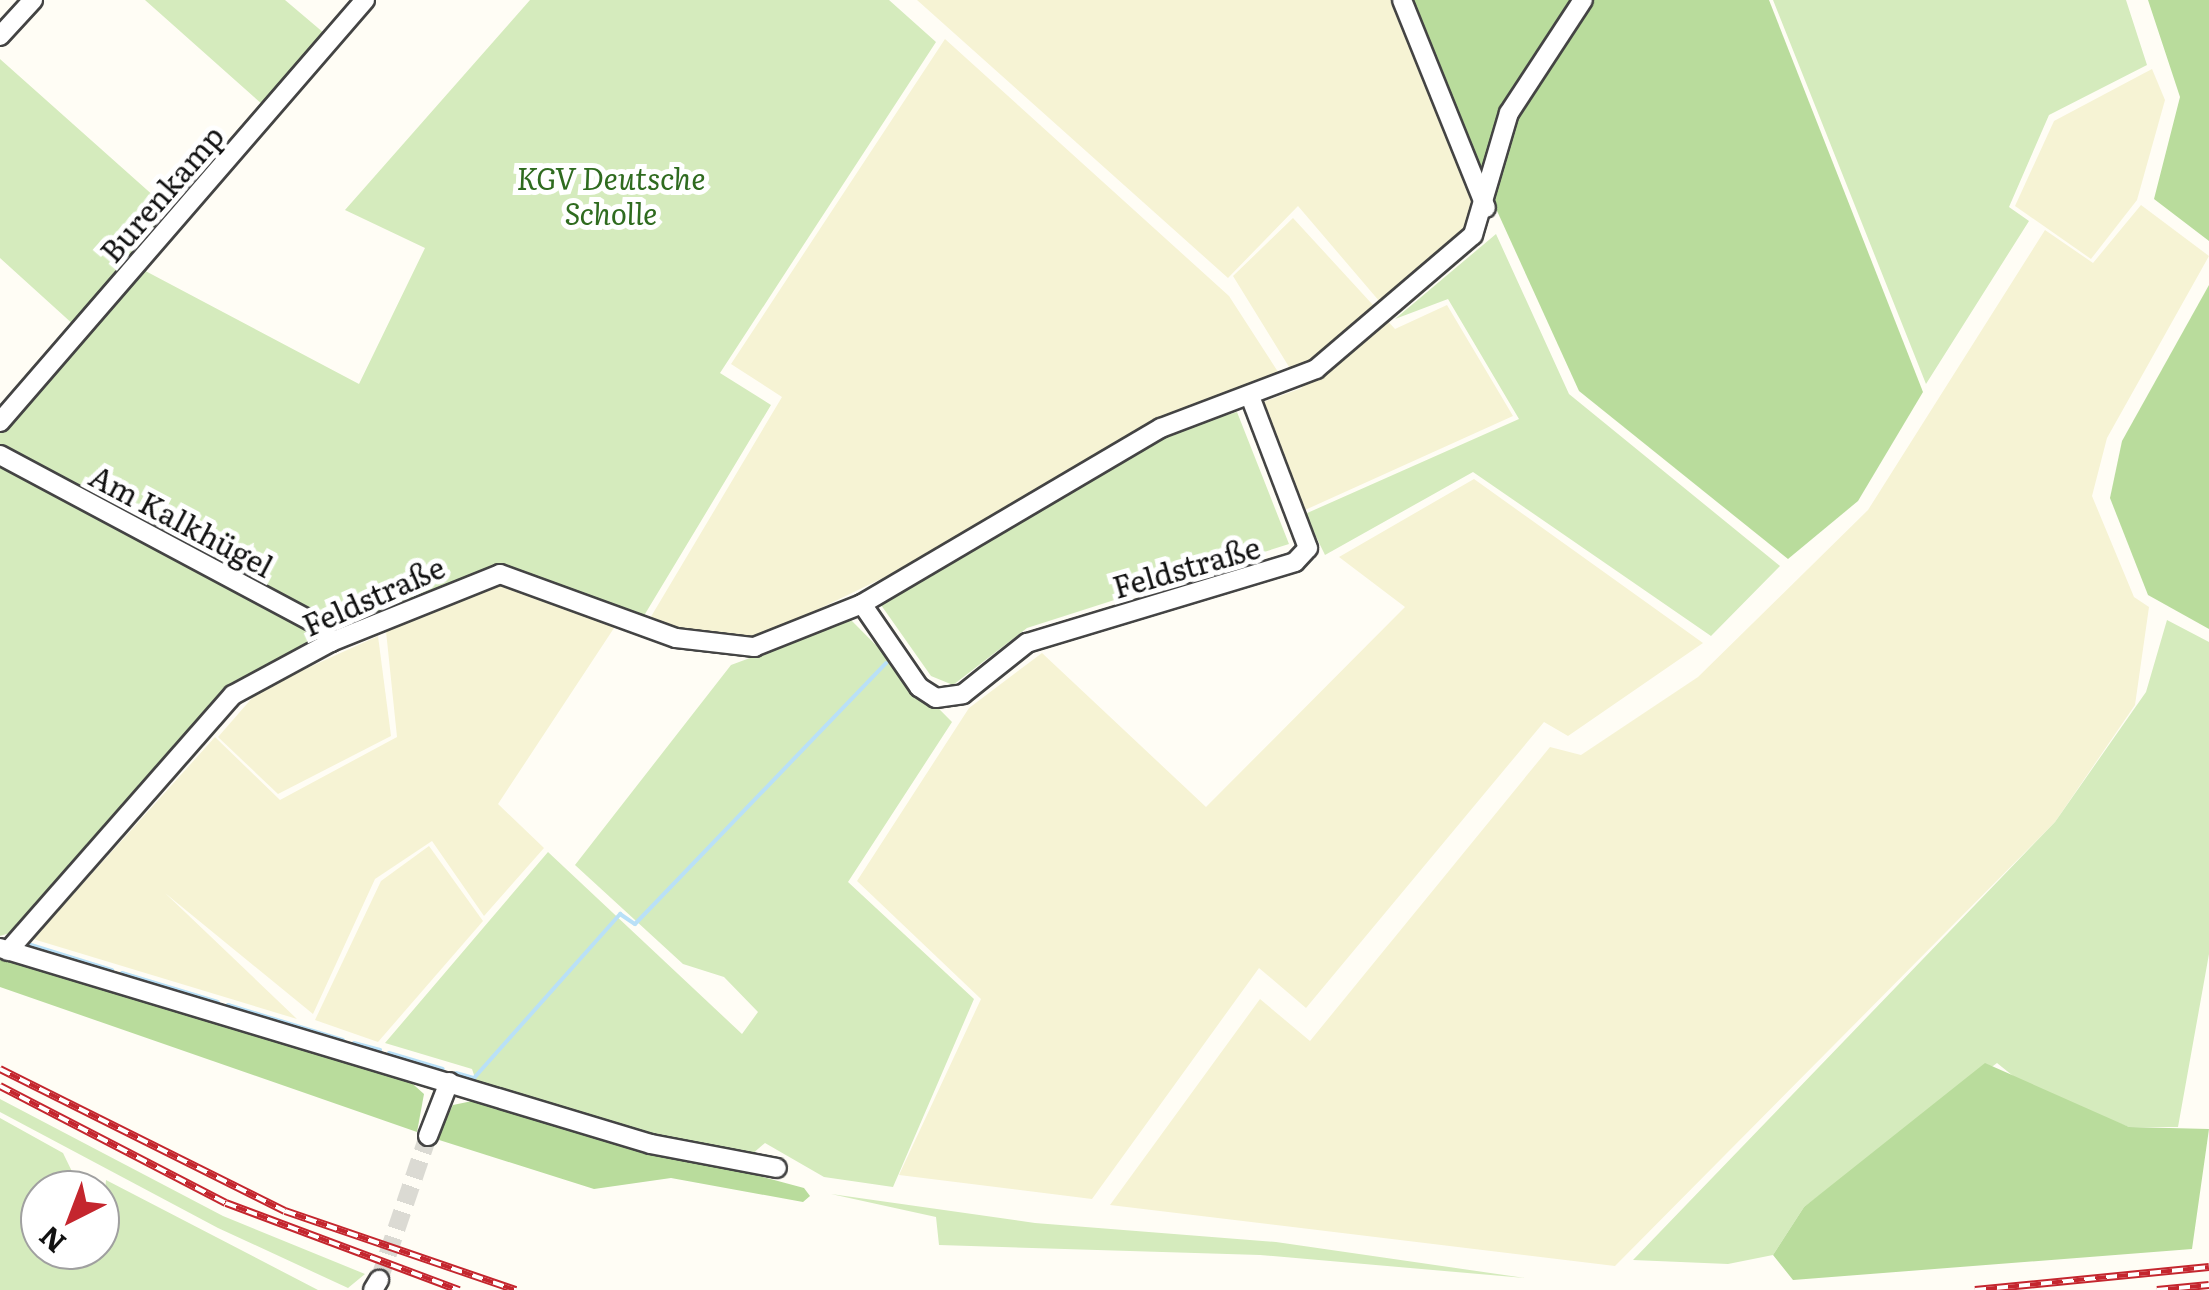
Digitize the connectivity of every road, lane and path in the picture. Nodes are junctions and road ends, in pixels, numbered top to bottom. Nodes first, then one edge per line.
1 (33, 0) edge
2 (365, 0) edge
3 (1402, 0) edge
4 (1583, 0) edge
5 (0, 36) edge
6 (1486, 208) junction
7 (1251, 399) junction
8 (0, 422) edge
9 (0, 455) edge
10 (862, 604) junction
11 (332, 642) junction
12 (4, 950) edge
13 (449, 1082) junction
14 (428, 1136) tunnel mouth
15 (778, 1168) dead end

1 - 5 street
2 - 8 street, Burenkamp
3 - 6 street
4 - 6 street, Feldstraße
6 - 7 street, Feldstraße
7 - 10 street, Feldstraße
7 - 10 street, Feldstraße
9 - 11 street, Am Kalkhügel
10 - 11 street, Feldstraße
11 - 12 street, Feldstraße
12 - 13 street, Feldstraße
13 - 14 street
13 - 15 street, Feldstraße

